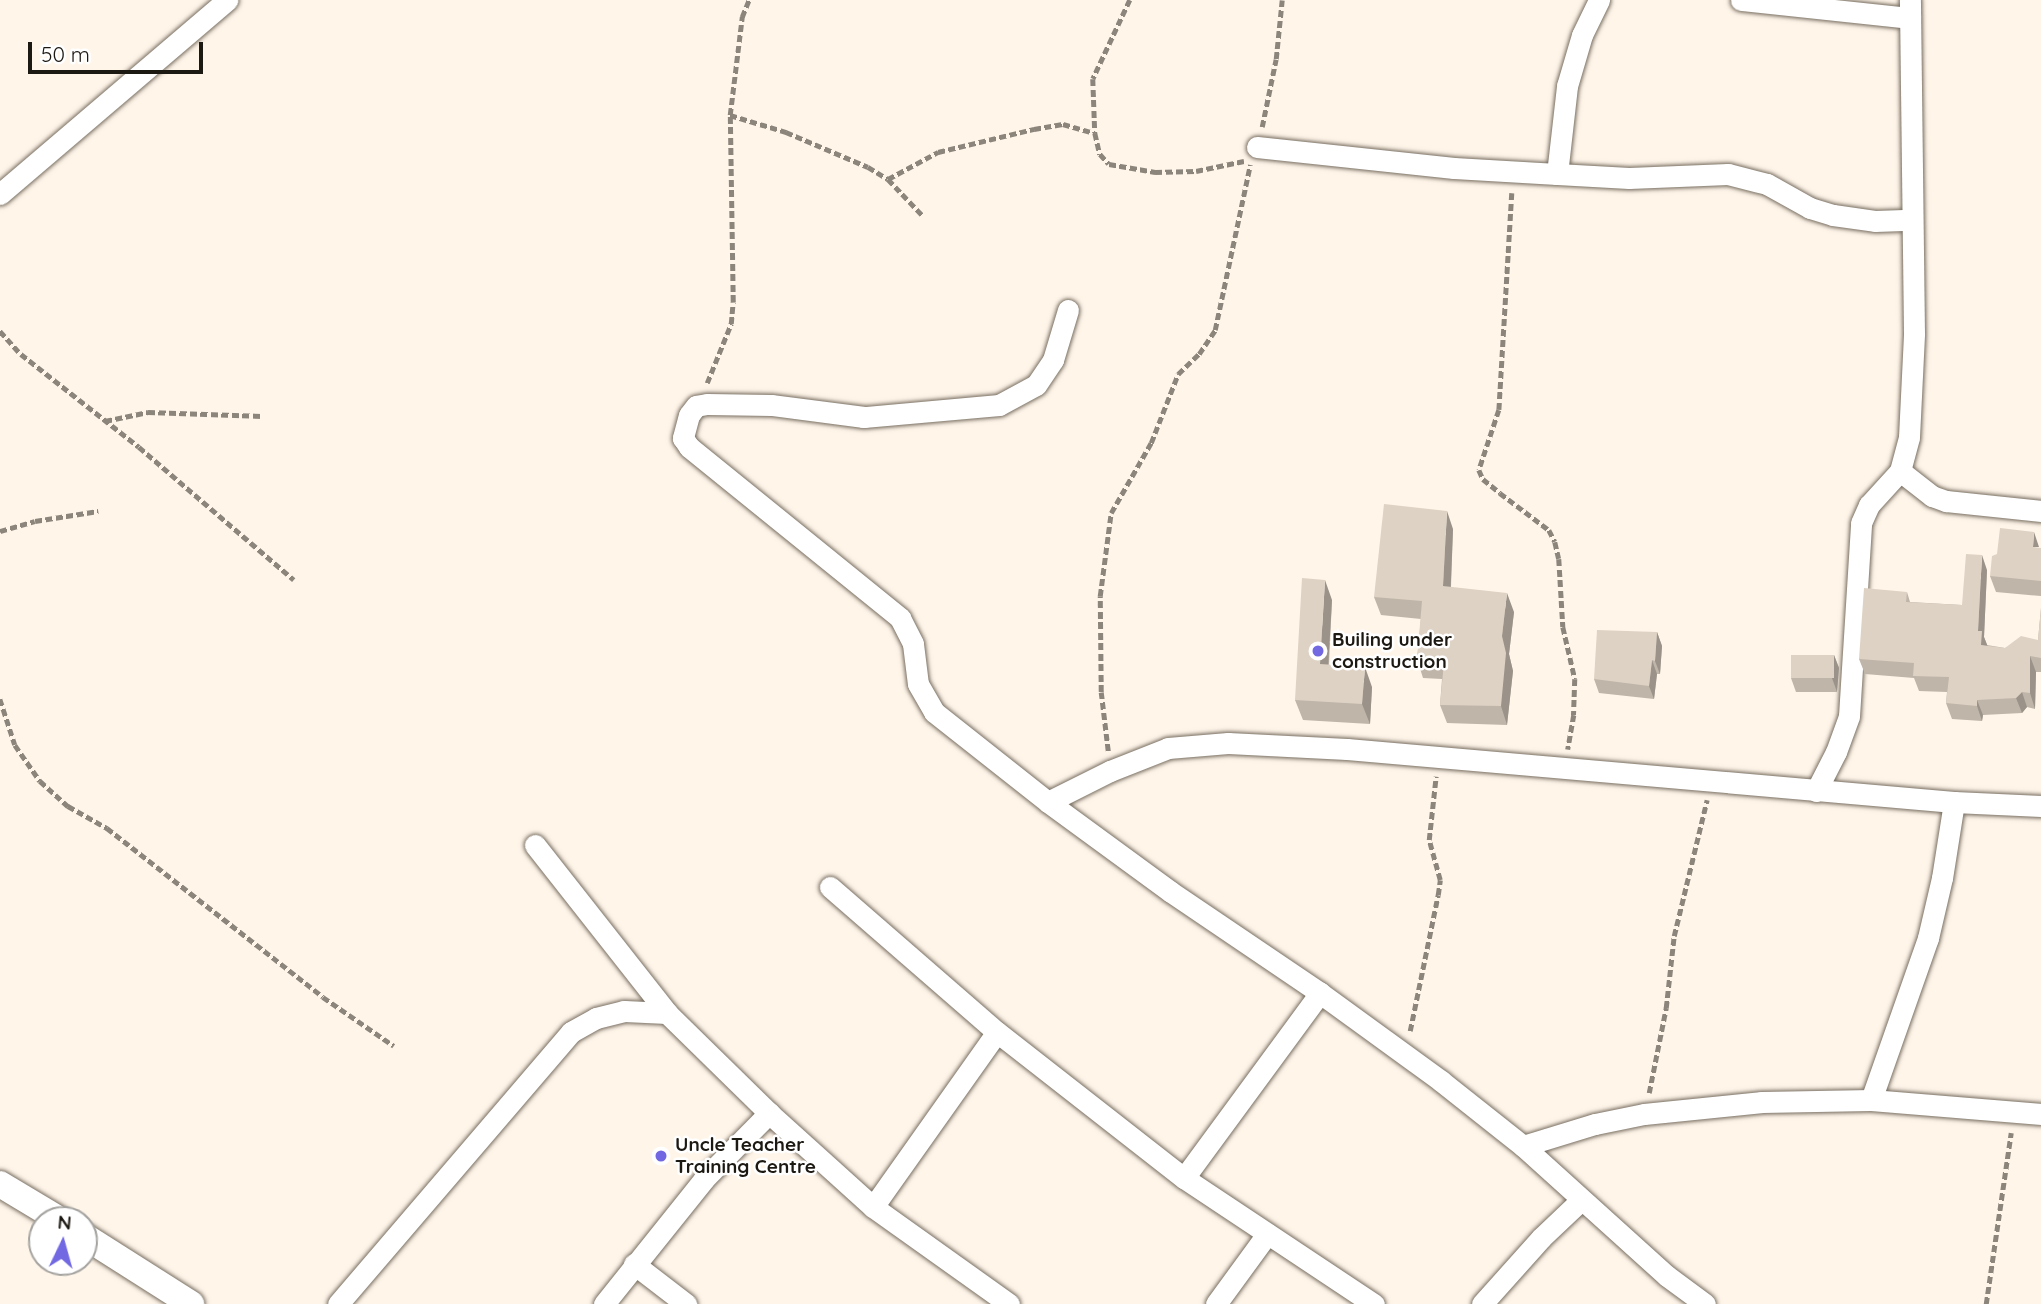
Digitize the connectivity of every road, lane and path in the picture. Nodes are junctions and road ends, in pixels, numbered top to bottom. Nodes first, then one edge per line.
1 (227, 0) edge
2 (749, 0) edge
3 (1130, 0) edge
4 (1282, 0) edge
5 (1599, 0) edge
6 (1741, 0) edge
7 (1910, 9) edge
8 (730, 115) junction
9 (1095, 133) junction
10 (1258, 147) joint
11 (1514, 171) junction
12 (1556, 174) junction
13 (888, 179) junction
14 (0, 194) edge
15 (924, 217) dead end
16 (1911, 220) junction
17 (1068, 310) dead end
18 (0, 331) edge
19 (696, 406) junction
20 (263, 416) dead end
21 (105, 421) junction
22 (1900, 471) junction
23 (98, 511) dead end
24 (2041, 511) edge
25 (0, 531) edge
26 (294, 580) dead end
27 (0, 699) edge
28 (1438, 757) junction
29 (1562, 769) junction
30 (1110, 771) junction
31 (1712, 783) junction
32 (1815, 791) junction
33 (1048, 802) junction
34 (1954, 802) junction
35 (2041, 806) edge
36 (535, 845) dead end
37 (830, 887) dead end
38 (1320, 993) junction
39 (667, 1013) junction
40 (997, 1032) junction
41 (394, 1045) dead end
42 (1405, 1054) junction
43 (1871, 1100) junction
44 (2015, 1112) junction
45 (769, 1113) junction
46 (1644, 1114) junction
47 (2041, 1114) edge
48 (1523, 1146) junction
49 (1184, 1178) junction
50 (0, 1184) edge
51 (1580, 1201) junction
52 (37, 1206) edge
53 (873, 1207) junction
54 (1267, 1234) junction
55 (98, 1245) edge
56 (634, 1264) junction
57 (191, 1304) edge
58 (338, 1304) edge
59 (604, 1304) edge
60 (685, 1304) edge
61 (1009, 1304) edge
62 (1216, 1304) edge
63 (1374, 1304) edge
64 (1482, 1304) edge
65 (1704, 1304) edge
66 (1986, 1304) edge

1 - 14 street
2 - 8 path
3 - 9 path
4 - 10 path
5 - 12 street
6 - 7 street
7 - 16 street
8 - 13 path
8 - 19 path
9 - 13 path
9 - 30 path
10 - 11 street
11 - 12 street
11 - 29 path
12 - 16 street
13 - 15 path
16 - 22 street
17 - 19 street
18 - 21 path
19 - 33 street
20 - 21 path
21 - 26 path
22 - 24 street
22 - 32 street
23 - 25 path
27 - 41 path
28 - 29 street
28 - 30 street
28 - 42 path
29 - 31 street
30 - 33 street
31 - 32 street
31 - 46 path
32 - 34 street
33 - 38 street
34 - 35 street
34 - 43 street
36 - 39 street
37 - 40 street
38 - 42 street
38 - 49 street
39 - 45 street
39 - 58 street
40 - 49 street
40 - 53 street
42 - 48 street
43 - 44 street
43 - 46 street
44 - 47 street
44 - 66 path
45 - 53 street
45 - 56 street
46 - 48 street
48 - 51 street
49 - 54 street
50 - 52 street
51 - 64 street
51 - 65 street
53 - 61 street
54 - 62 street
54 - 63 street
55 - 57 street
56 - 59 street
56 - 60 street

